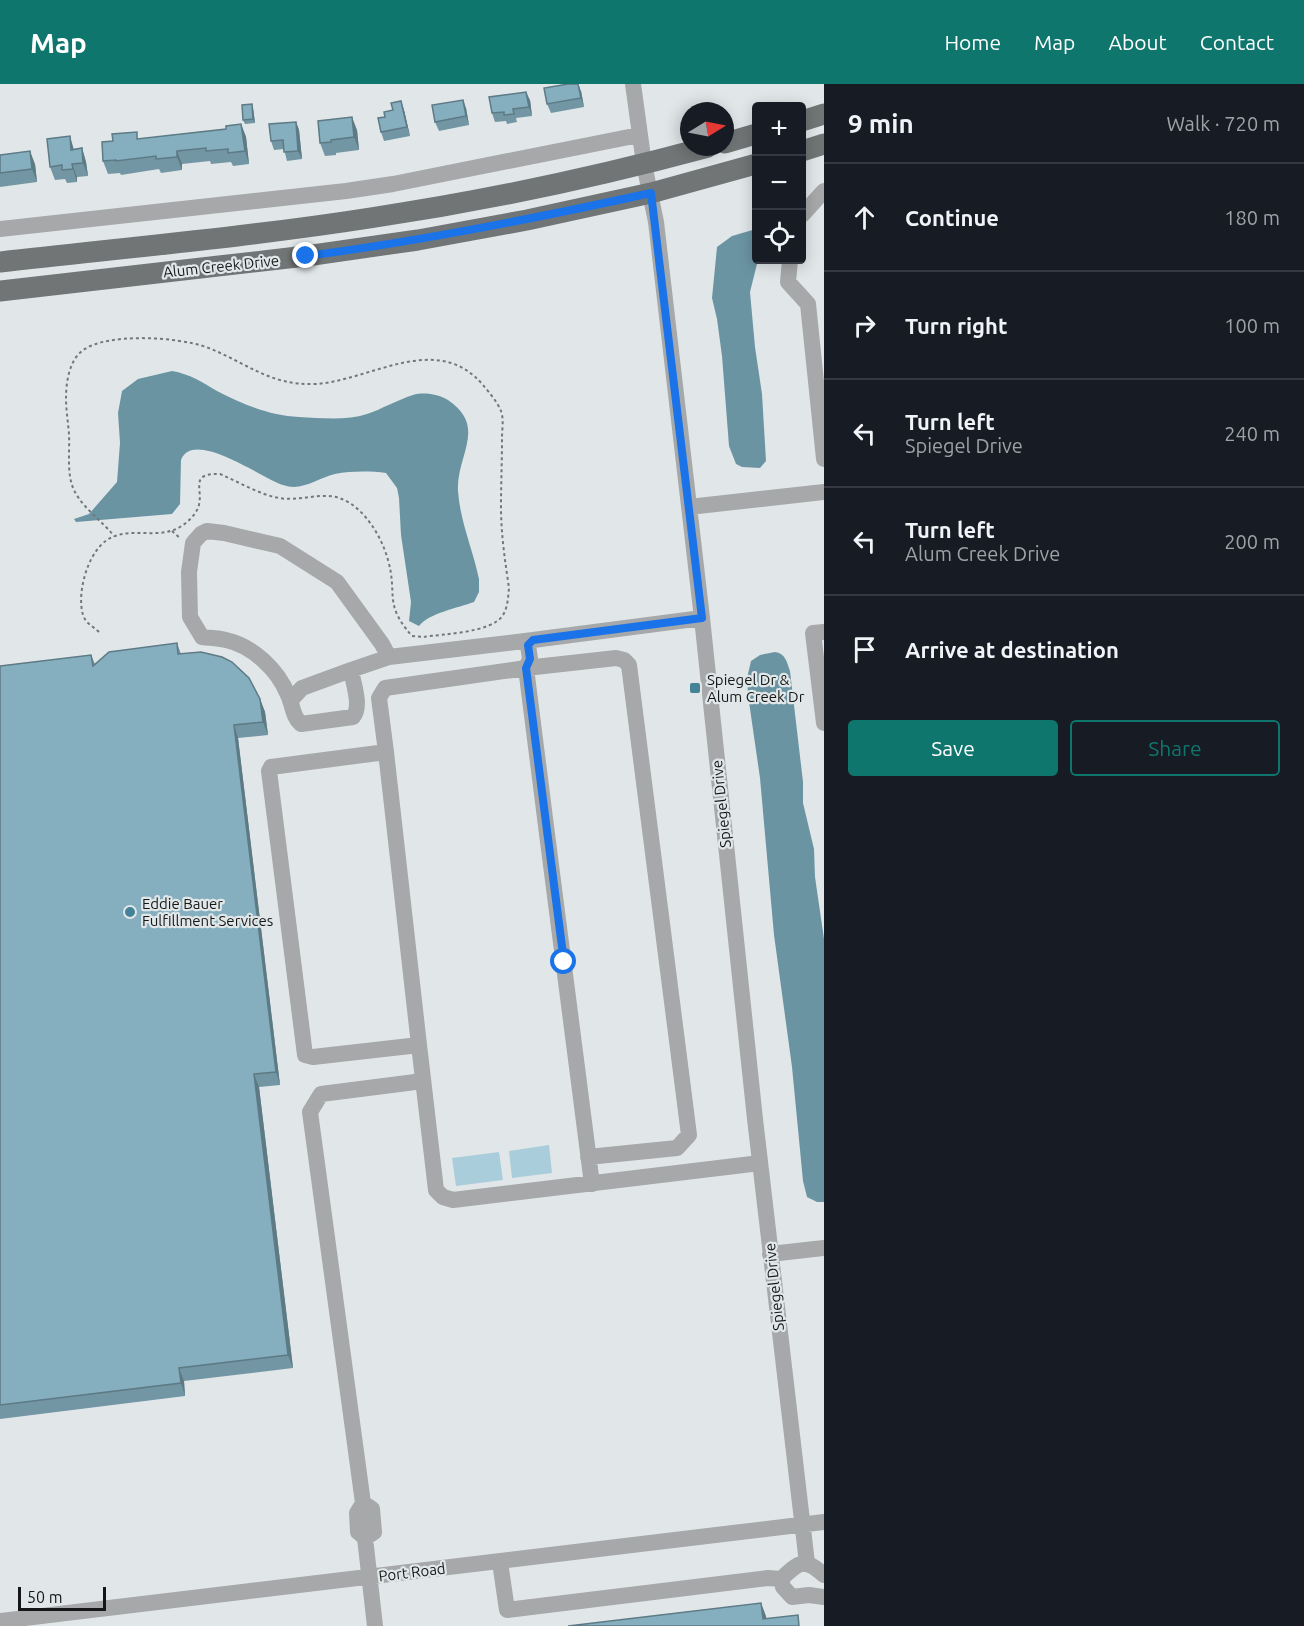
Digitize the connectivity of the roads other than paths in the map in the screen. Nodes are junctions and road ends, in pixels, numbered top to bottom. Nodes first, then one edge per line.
1 (633, 84) edge
2 (824, 114) edge
3 (806, 119) edge
4 (639, 135) junction
5 (752, 135) edge
6 (734, 140) edge
7 (824, 144) edge
8 (806, 149) edge
9 (680, 154) edge
10 (644, 164) junction
11 (752, 165) edge
12 (824, 191) edge
13 (651, 193) junction
14 (806, 210) edge
15 (0, 229) edge
16 (0, 262) edge
17 (790, 264) edge
18 (0, 291) edge
19 (824, 459) edge
20 (824, 492) edge
21 (689, 507) junction
22 (702, 618) junction
23 (824, 632) edge
24 (533, 640) junction
25 (389, 657) junction
26 (526, 668) junction
27 (351, 670) junction
28 (290, 700) junction
29 (824, 723) edge
30 (386, 752) junction
31 (419, 1045) junction
32 (423, 1081) junction
33 (588, 1158) junction
34 (760, 1163) junction
35 (592, 1184) junction
36 (824, 1248) edge
37 (770, 1254) junction
38 (824, 1522) edge
39 (801, 1526) junction
40 (500, 1562) junction
41 (807, 1563) junction
42 (824, 1575) edge
43 (369, 1578) junction
44 (781, 1579) junction
45 (824, 1597) edge
46 (107, 1609) junction
47 (0, 1621) edge
48 (109, 1626) edge
49 (375, 1626) edge

1 - 4 street, Spiegel Drive
2 - 3 main road
4 - 10 street, Spiegel Drive
4 - 15 street
5 - 6 main road
7 - 8 main road
9 - 10 main road, Alum Creek Drive
10 - 13 street, Spiegel Drive
10 - 16 main road, Alum Creek Drive
11 - 13 main road, Alum Creek Drive
12 - 14 street
13 - 18 main road, Alum Creek Drive
13 - 21 street, Spiegel Drive
17 - 19 street
20 - 21 street
21 - 22 street, Spiegel Drive
22 - 24 street
22 - 34 street, Spiegel Drive
23 - 29 street
24 - 25 street
24 - 26 street
25 - 27 street
25 - 28 street
26 - 30 street
26 - 33 street
26 - 33 street
27 - 28 street
27 - 28 street
30 - 31 street
30 - 31 street
31 - 32 street
32 - 35 street
32 - 43 street
33 - 35 street
34 - 35 street
34 - 37 street, Spiegel Drive
36 - 37 street
37 - 39 street, Spiegel Drive
38 - 39 street, Port Road
39 - 40 street, Port Road
39 - 41 street, Spiegel Drive
40 - 43 street, Port Road
40 - 44 street
41 - 42 street
41 - 44 street
43 - 46 street, Port Road
43 - 49 street
44 - 45 street
46 - 47 street, Port Road
46 - 48 street

